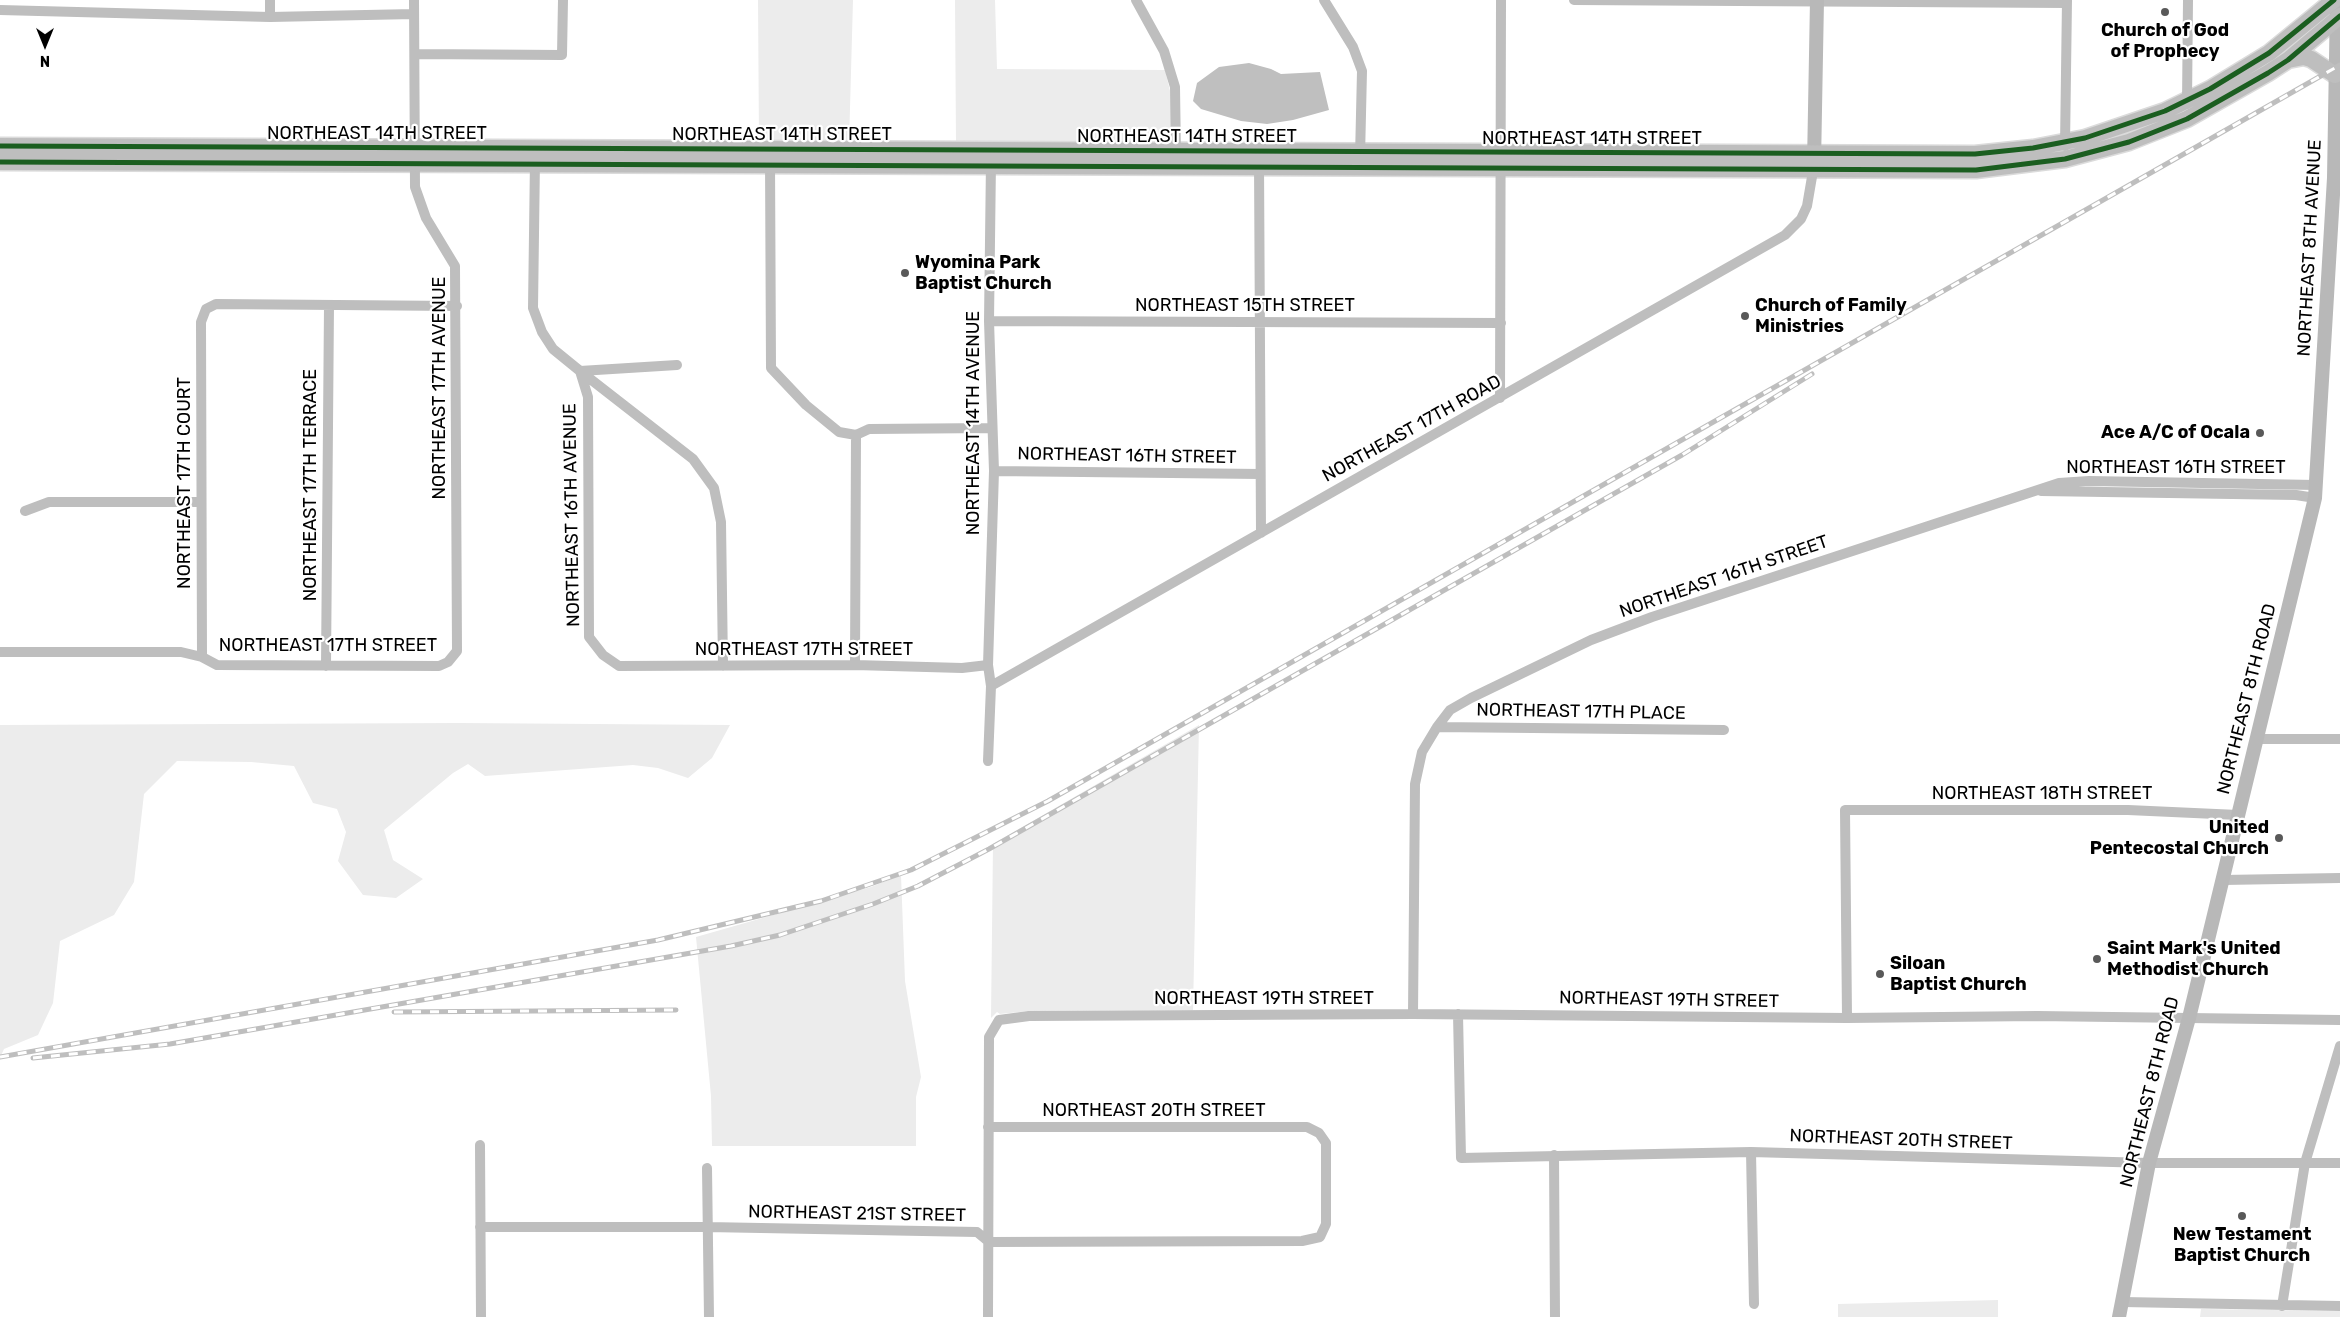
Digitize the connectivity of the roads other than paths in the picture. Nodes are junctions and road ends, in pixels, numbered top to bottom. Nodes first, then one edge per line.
1 (270, 0) edge
2 (414, 0) edge
3 (563, 0) edge
4 (1136, 0) edge
5 (1324, 0) edge
6 (1501, 0) edge
7 (1574, 0) edge
8 (2188, 0) edge
9 (2336, 0) edge
10 (1817, 1) edge
11 (2067, 2) edge
12 (0, 10) edge
13 (414, 14) junction
14 (270, 17) junction
15 (2338, 17) edge
16 (415, 54) junction
17 (2288, 60) junction
18 (2335, 75) junction
19 (2187, 101) junction
20 (2187, 119) junction
21 (2065, 142) junction
22 (0, 146) edge
23 (770, 149) junction
24 (991, 150) junction
25 (1259, 151) junction
26 (1360, 152) junction
27 (414, 156) junction
28 (535, 156) junction
29 (1176, 159) junction
30 (2065, 159) junction
31 (1500, 161) junction
32 (0, 162) edge
33 (1814, 162) junction
34 (770, 166) junction
35 (991, 167) junction
36 (1260, 168) junction
37 (1360, 168) junction
38 (2337, 178) edge
39 (329, 304) junction
40 (457, 306) junction
41 (989, 321) junction
42 (1262, 323) junction
43 (1501, 323) junction
44 (677, 365) dead end
45 (580, 371) junction
46 (1500, 398) junction
47 (992, 428) junction
48 (856, 435) junction
49 (994, 471) junction
50 (1260, 474) junction
51 (2098, 482) junction
52 (2140, 482) junction
53 (2217, 489) junction
54 (2037, 491) junction
55 (2316, 491) junction
56 (2098, 493) junction
57 (2139, 494) junction
58 (200, 502) junction
59 (26, 511) dead end
60 (1261, 533) junction
61 (0, 652) edge
62 (604, 655) joint
63 (202, 657) junction
64 (448, 662) joint
65 (855, 665) junction
66 (988, 665) junction
67 (326, 666) junction
68 (723, 666) junction
69 (991, 686) junction
70 (1437, 727) junction
71 (1724, 730) dead end
72 (2258, 739) junction
73 (2340, 739) edge
74 (988, 761) dead end
75 (2238, 815) junction
76 (2340, 878) edge
77 (2222, 880) junction
78 (1413, 1014) junction
79 (1458, 1014) junction
80 (1847, 1018) junction
81 (2189, 1018) junction
82 (2340, 1020) edge
83 (2340, 1046) edge
84 (988, 1127) junction
85 (480, 1145) dead end
86 (1751, 1152) junction
87 (1554, 1155) junction
88 (2149, 1163) junction
89 (2305, 1163) junction
90 (2340, 1163) edge
91 (707, 1168) dead end
92 (480, 1226) junction
93 (707, 1227) junction
94 (1320, 1237) joint
95 (989, 1242) junction
96 (2123, 1302) junction
97 (1754, 1304) dead end
98 (2282, 1306) junction
99 (2340, 1306) edge
100 (481, 1317) edge
101 (708, 1317) edge
102 (988, 1317) edge
103 (1554, 1317) edge
104 (2119, 1317) edge

1 - 14 street
2 - 13 street, NORTHEAST 17TH AVENUE
3 - 16 street
4 - 29 street
5 - 26 street
6 - 31 street
7 - 10 street
8 - 19 street
9 - 15 main road, NORTHEAST 8TH AVENUE
9 - 19 main road, NORTHEAST 14TH STREET
10 - 11 street
10 - 33 main road
11 - 21 street
12 - 14 street
13 - 14 street
13 - 16 street, NORTHEAST 17TH AVENUE
15 - 17 main road, NORTHEAST 14TH STREET
15 - 18 main road, NORTHEAST 8TH AVENUE
16 - 27 street, NORTHEAST 17TH AVENUE
17 - 18 main road
17 - 20 main road, NORTHEAST 14TH STREET
18 - 38 main road, NORTHEAST 8TH AVENUE
19 - 20 street
19 - 21 main road, NORTHEAST 14TH STREET
20 - 30 main road, NORTHEAST 14TH STREET
21 - 30 street
21 - 33 main road, NORTHEAST 14TH STREET
22 - 27 main road, NORTHEAST 14TH STREET
23 - 24 main road, NORTHEAST 14TH STREET
23 - 28 main road, NORTHEAST 14TH STREET
23 - 34 street
24 - 29 main road, NORTHEAST 14TH STREET
24 - 35 street, NORTHEAST 14TH AVENUE
25 - 26 main road, NORTHEAST 14TH STREET
25 - 29 main road, NORTHEAST 14TH STREET
25 - 36 street
26 - 31 main road, NORTHEAST 14TH STREET
26 - 37 street
27 - 28 main road, NORTHEAST 14TH STREET
27 - 32 main road, NORTHEAST 14TH STREET
27 - 40 street, NORTHEAST 17TH AVENUE
28 - 34 main road, NORTHEAST 14TH STREET
28 - 45 street
29 - 35 main road, NORTHEAST 14TH STREET
29 - 36 main road, NORTHEAST 14TH STREET
30 - 33 main road, NORTHEAST 14TH STREET
31 - 33 main road, NORTHEAST 14TH STREET
31 - 37 main road, NORTHEAST 14TH STREET
31 - 43 street
33 - 46 street, NORTHEAST 17TH ROAD
34 - 35 main road, NORTHEAST 14TH STREET
34 - 48 street
35 - 41 street, NORTHEAST 14TH AVENUE
36 - 37 main road, NORTHEAST 14TH STREET
36 - 42 street
38 - 55 main road, NORTHEAST 8TH AVENUE
39 - 40 street
39 - 58 street, NORTHEAST 17TH COURT
39 - 67 street, NORTHEAST 17TH TERRACE
40 - 64 street, NORTHEAST 17TH AVENUE
41 - 42 street, NORTHEAST 15TH STREET
41 - 47 street, NORTHEAST 14TH AVENUE
42 - 43 street, NORTHEAST 15TH STREET
42 - 50 street
43 - 46 street
44 - 45 street
45 - 62 street, NORTHEAST 16TH AVENUE
45 - 68 street
46 - 60 street, NORTHEAST 17TH ROAD
47 - 48 street
47 - 49 street, NORTHEAST 14TH AVENUE
48 - 65 street
49 - 50 street, NORTHEAST 16TH STREET
49 - 66 street, NORTHEAST 14TH AVENUE
50 - 60 street
51 - 52 street, NORTHEAST 16TH STREET
51 - 54 street, NORTHEAST 16TH STREET
51 - 56 street
52 - 53 street, NORTHEAST 16TH STREET
52 - 57 street
53 - 55 street, NORTHEAST 16TH STREET
53 - 57 street, NORTHEAST 16TH STREET
54 - 56 street, NORTHEAST 16TH STREET
54 - 70 street, NORTHEAST 16TH STREET
55 - 72 main road, NORTHEAST 8TH ROAD
56 - 57 street, NORTHEAST 16TH STREET
58 - 59 street
58 - 63 street, NORTHEAST 17TH COURT
60 - 69 street, NORTHEAST 17TH ROAD
61 - 63 street, NORTHEAST 17TH STREET
62 - 68 street, NORTHEAST 17TH STREET
63 - 67 street, NORTHEAST 17TH STREET
64 - 67 street, NORTHEAST 17TH STREET
65 - 66 street, NORTHEAST 17TH STREET
65 - 68 street, NORTHEAST 17TH STREET
66 - 69 street
69 - 74 street
70 - 71 street, NORTHEAST 17TH PLACE
70 - 78 street, NORTHEAST 16TH STREET
72 - 73 street
72 - 75 main road, NORTHEAST 8TH ROAD
75 - 77 main road, NORTHEAST 8TH ROAD
75 - 80 street, NORTHEAST 18TH STREET
76 - 77 street
77 - 81 main road, NORTHEAST 8TH ROAD
78 - 79 street, NORTHEAST 19TH STREET
78 - 84 street, NORTHEAST 19TH STREET
79 - 80 street, NORTHEAST 19TH STREET
79 - 87 street, NORTHEAST 20TH STREET
80 - 81 street, NORTHEAST 19TH STREET
81 - 82 street, NORTHEAST 19TH STREET
81 - 88 main road, NORTHEAST 8TH ROAD
83 - 89 street
84 - 94 street, NORTHEAST 20TH STREET
84 - 95 street
85 - 92 street
86 - 87 street, NORTHEAST 20TH STREET
86 - 88 street, NORTHEAST 20TH STREET
86 - 97 street
87 - 103 street
88 - 89 street, NORTHEAST 20TH STREET
88 - 96 main road, NORTHEAST 8TH ROAD
89 - 90 street, NORTHEAST 20TH STREET
89 - 98 street
91 - 93 street
92 - 93 street, NORTHEAST 21ST STREET
92 - 100 street
93 - 95 street, NORTHEAST 21ST STREET
93 - 101 street
94 - 95 street, NORTHEAST 21ST STREET
95 - 102 street
96 - 98 street
96 - 104 main road, NORTHEAST 8TH ROAD
98 - 99 street

